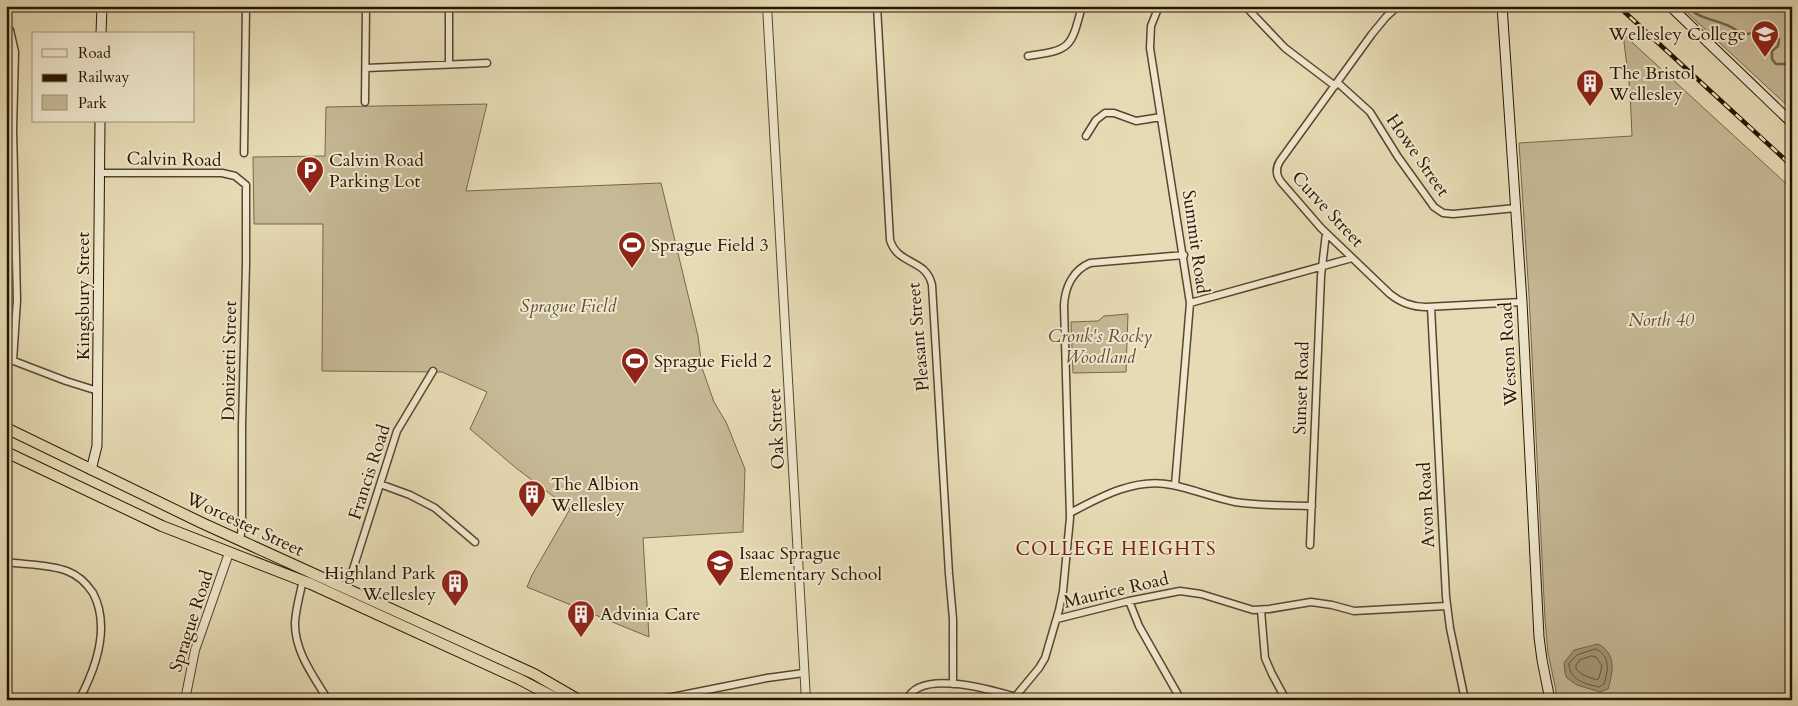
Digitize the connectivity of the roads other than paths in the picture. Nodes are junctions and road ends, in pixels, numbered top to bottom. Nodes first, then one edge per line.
1 (102, 6) edge
2 (246, 6) edge
3 (366, 6) edge
4 (449, 6) edge
5 (767, 6) edge
6 (877, 6) edge
7 (1082, 6) edge
8 (1159, 6) edge
9 (1245, 6) edge
10 (1398, 6) edge
11 (1502, 6) edge
12 (1670, 6) edge
13 (6, 25) edge
14 (101, 32) edge
15 (1028, 56) dead end
16 (486, 63) dead end
17 (449, 64) junction
18 (366, 68) junction
19 (1336, 84) junction
20 (364, 102) dead end
21 (1161, 117) junction
22 (100, 122) edge
23 (1792, 123) edge
24 (1086, 136) dead end
25 (244, 153) dead end
26 (100, 174) junction
27 (244, 184) joint
28 (1516, 208) junction
29 (1326, 233) junction
30 (1184, 255) junction
31 (1352, 258) junction
32 (1322, 267) junction
33 (1522, 302) junction
34 (1190, 303) junction
35 (1432, 307) junction
36 (10, 360) edge
37 (433, 372) dead end
38 (98, 391) junction
39 (6, 428) edge
40 (6, 452) edge
41 (91, 470) junction
42 (380, 484) junction
43 (1175, 485) junction
44 (1312, 506) junction
45 (1070, 513) junction
46 (202, 523) junction
47 (193, 539) junction
48 (240, 540) junction
49 (475, 542) dead end
50 (1310, 544) dead end
51 (230, 553) junction
52 (6, 562) edge
53 (303, 580) junction
54 (347, 588) junction
55 (1129, 601) junction
56 (1446, 606) junction
57 (1262, 610) junction
58 (1057, 619) junction
59 (804, 673) junction
60 (953, 684) junction
61 (1015, 697) junction
62 (1792, 698) edge
63 (79, 700) edge
64 (185, 700) edge
65 (328, 700) edge
66 (559, 700) edge
67 (579, 700) edge
68 (657, 700) edge
69 (806, 700) edge
70 (908, 700) edge
71 (1026, 700) edge
72 (1181, 700) edge
73 (1286, 700) edge
74 (1465, 700) edge
75 (1550, 700) edge
76 (1776, 700) edge

1 - 14 main road
2 - 25 street
3 - 18 street
4 - 17 street
5 - 59 street, Oak Street
6 - 60 street, Pleasant Street
7 - 15 street
8 - 21 street, Summit Road
9 - 19 street
10 - 19 street, Curve Street
11 - 28 main road, Weston Road
12 - 23 main road
13 - 36 street
16 - 17 street
17 - 18 street
18 - 20 street
19 - 28 street, Howe Street
19 - 29 street, Curve Street
21 - 24 street
21 - 30 street, Summit Road
22 - 26 main road, Kingsbury Street
26 - 27 street, Calvin Road
26 - 38 main road, Kingsbury Street
27 - 48 street, Donizetti Street
28 - 33 main road, Weston Road
29 - 31 street, Curve Street
29 - 32 street, Sunset Road
30 - 34 street, Summit Road
30 - 45 street
31 - 32 street
31 - 35 street, Curve Street
32 - 34 street
32 - 44 street, Sunset Road
33 - 35 street, Curve Street
33 - 75 main road, Weston Road
34 - 43 street, Summit Road
35 - 56 street, Avon Road
36 - 38 street
37 - 42 street, Francis Road
38 - 41 main road, Kingsbury Street
39 - 41 highway, Worcester Street
40 - 47 highway, Worcester Street
41 - 46 highway, Worcester Street
42 - 49 street
42 - 54 street, Francis Road
43 - 44 street
43 - 45 street
44 - 50 street, Sunset Road
45 - 58 street
46 - 47 highway
46 - 48 highway, Worcester Street
47 - 51 highway, Worcester Street
48 - 54 highway, Worcester Street
51 - 53 highway, Worcester Street
51 - 64 street, Sprague Road
52 - 63 street
53 - 65 street
53 - 66 highway, Worcester Street
54 - 67 highway, Worcester Street
55 - 57 street, Maurice Road
55 - 58 street, Maurice Road
55 - 72 street
56 - 57 street, Maurice Road
56 - 74 street, Avon Road
57 - 73 street
58 - 61 street
59 - 68 street
59 - 69 street, Oak Street
60 - 61 street
60 - 70 street
61 - 71 street
62 - 76 street

